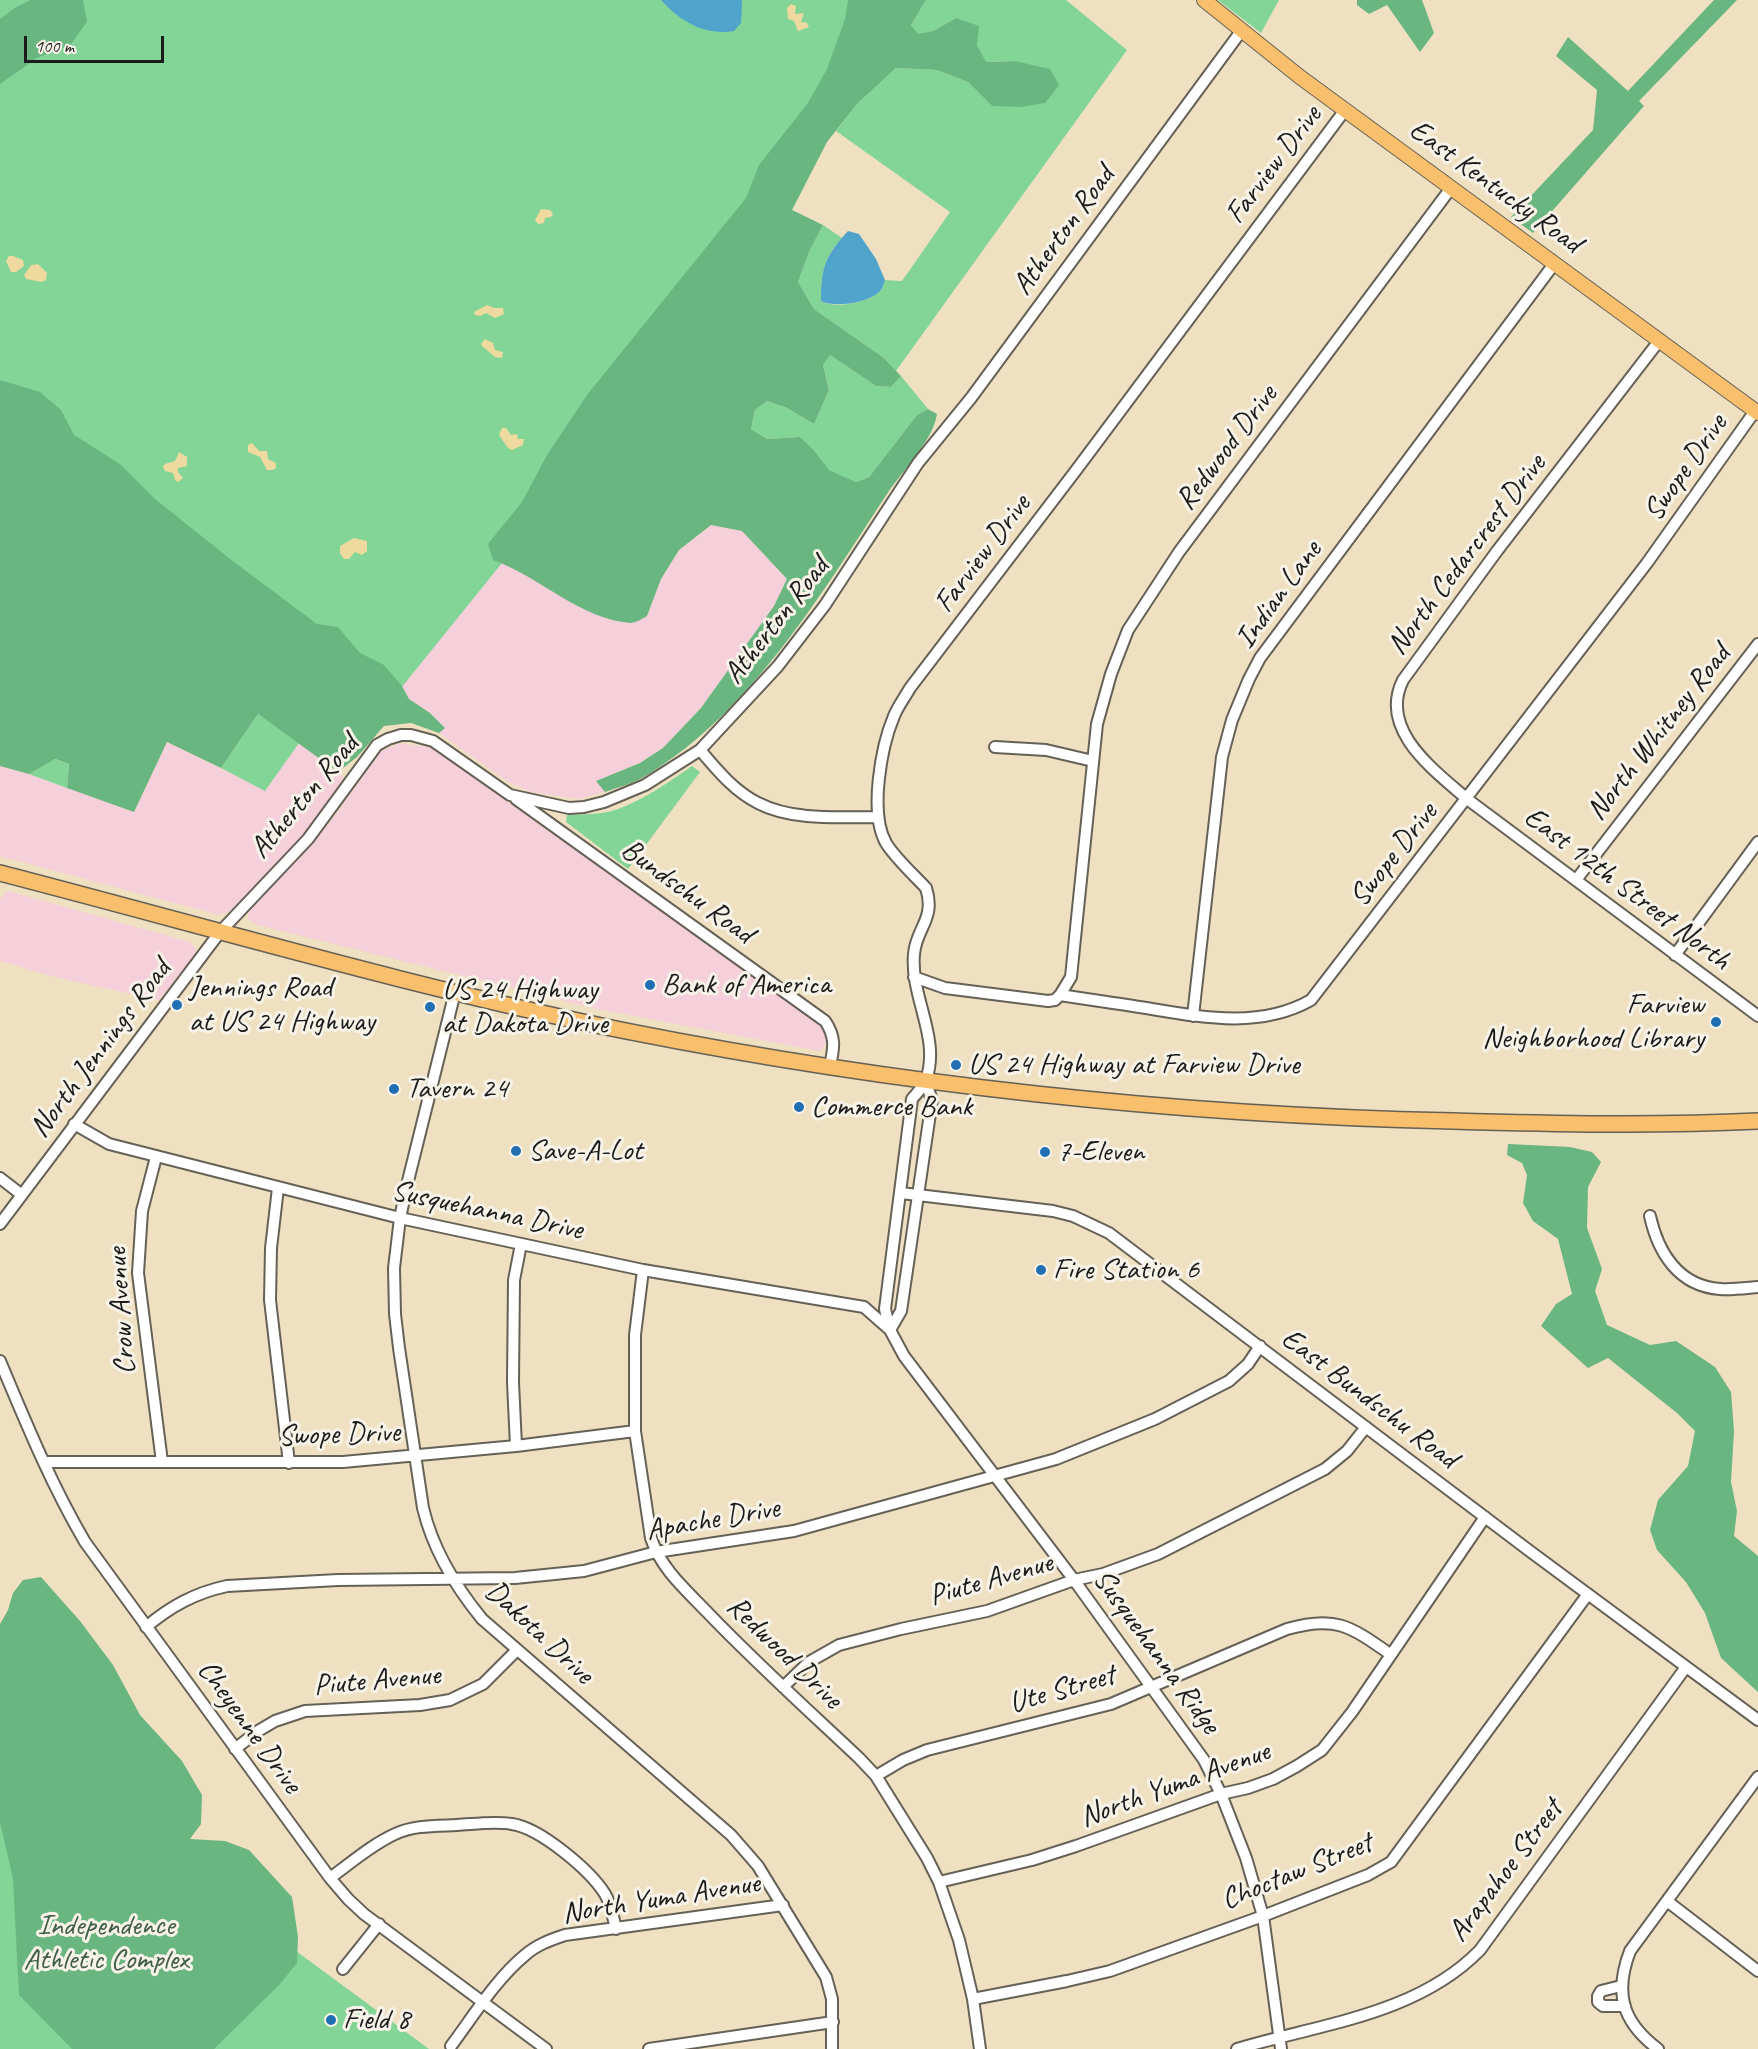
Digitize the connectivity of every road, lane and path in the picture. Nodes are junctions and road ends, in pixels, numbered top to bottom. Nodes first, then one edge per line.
1 (1204, 0) edge
2 (1242, 30) junction
3 (1345, 110) junction
4 (1451, 188) junction
5 (1554, 264) junction
6 (1659, 341) junction
7 (1757, 412) edge
8 (1758, 644) edge
9 (995, 747) dead end
10 (700, 750) junction
11 (1093, 761) junction
12 (510, 795) junction
13 (1467, 799) junction
14 (877, 817) junction
15 (1758, 842) edge
16 (0, 873) edge
17 (1576, 880) junction
18 (220, 932) junction
19 (1676, 955) junction
20 (914, 977) junction
21 (455, 992) junction
22 (1060, 995) junction
23 (1193, 1016) junction
24 (1758, 1016) edge
25 (830, 1066) junction
26 (926, 1081) junction
27 (1758, 1121) edge
28 (74, 1124) junction
29 (907, 1149) junction
30 (924, 1152) junction
31 (156, 1157) junction
32 (0, 1178) edge
33 (278, 1188) junction
34 (901, 1193) junction
35 (917, 1194) junction
36 (22, 1195) junction
37 (1650, 1216) dead end
38 (400, 1218) junction
39 (0, 1224) edge
40 (521, 1244) junction
41 (644, 1270) junction
42 (1758, 1287) edge
43 (890, 1330) junction
44 (1260, 1346) junction
45 (0, 1361) edge
46 (1366, 1427) junction
47 (635, 1431) junction
48 (516, 1446) junction
49 (416, 1456) junction
50 (44, 1462) junction
51 (162, 1462) junction
52 (289, 1463) junction
53 (995, 1477) junction
54 (1485, 1517) junction
55 (656, 1552) junction
56 (453, 1578) junction
57 (1074, 1580) junction
58 (1588, 1594) junction
59 (146, 1627) junction
60 (516, 1651) junction
61 (1390, 1654) junction
62 (1686, 1667) junction
63 (783, 1687) junction
64 (1153, 1688) junction
65 (1758, 1720) edge
66 (236, 1749) junction
67 (876, 1776) junction
68 (1758, 1778) edge
69 (1221, 1794) junction
70 (330, 1878) junction
71 (939, 1882) junction
72 (1666, 1901) junction
73 (783, 1905) junction
74 (1263, 1916) junction
75 (379, 1924) junction
76 (616, 1929) junction
77 (343, 1969) dead end
78 (1758, 1971) edge
79 (973, 1999) junction
80 (484, 2003) junction
81 (833, 2022) junction
82 (1279, 2036) junction
83 (451, 2046) dead end
84 (546, 2049) edge
85 (649, 2049) edge
86 (832, 2049) edge
87 (980, 2049) edge
88 (1237, 2049) edge
89 (1281, 2049) edge
90 (1658, 2049) edge

1 - 2 main road, East Kentucky Road
2 - 3 main road, East Kentucky Road
2 - 10 street, Atherton Road
3 - 4 main road, East Kentucky Road
3 - 14 street, Farview Drive
4 - 5 main road, East Kentucky Road
4 - 11 street, Redwood Drive
5 - 6 main road, East Kentucky Road
5 - 23 street, Indian Lane
6 - 7 main road, East Kentucky Road
6 - 13 street, North Cedarcrest Drive
7 - 13 street, Swope Drive
8 - 17 street, North Whitney Road
9 - 11 street
10 - 12 street, Atherton Road
10 - 14 street
11 - 22 street, Redwood Drive
12 - 18 street, Atherton Road
12 - 25 street, Bundschu Road
13 - 17 street, East 12th Street North
13 - 23 street, Swope Drive
14 - 20 street, Farview Drive
15 - 19 street
16 - 18 highway
17 - 19 street, East 12th Street North
18 - 21 highway
18 - 28 street, North Jennings Road
19 - 24 street, East 12th Street North
20 - 22 street, Swope Drive
20 - 26 street, Farview Drive
21 - 25 highway
21 - 38 street, Dakota Drive
22 - 23 street, Swope Drive
25 - 26 highway
26 - 27 highway
26 - 29 street, Susquehanna Ridge
26 - 30 street
28 - 31 street, Susquehanna Drive
28 - 36 street, North Jennings Road
29 - 30 street
29 - 34 street, Susquehanna Ridge
30 - 35 street
31 - 33 street, Susquehanna Drive
31 - 51 street, Crow Avenue
32 - 36 street
33 - 38 street, Susquehanna Drive
33 - 52 street
34 - 35 street, East Bundschu Road
34 - 43 street, Susquehanna Ridge
35 - 43 street
35 - 44 street, East Bundschu Road
36 - 39 street, North Jennings Road
37 - 42 street
38 - 40 street, Susquehanna Drive
38 - 49 street, Dakota Drive
40 - 41 street, Susquehanna Drive
40 - 48 street
41 - 43 street, Susquehanna Drive
41 - 47 street, Redwood Drive
43 - 53 street, Susquehanna Ridge
44 - 46 street, East Bundschu Road
44 - 53 street, Apache Drive
45 - 50 street, Cheyenne Drive
46 - 54 street, East Bundschu Road
46 - 57 street, Piute Avenue
47 - 48 street, Swope Drive
47 - 55 street, Redwood Drive
48 - 49 street, Swope Drive
49 - 52 street, Swope Drive
49 - 56 street, Dakota Drive
50 - 51 street, Swope Drive
50 - 59 street, Cheyenne Drive
51 - 52 street, Swope Drive
53 - 55 street, Apache Drive
53 - 57 street, Susquehanna Ridge
54 - 58 street, East Bundschu Road
54 - 61 street, North Yuma Avenue
55 - 56 street, Apache Drive
55 - 63 street, Redwood Drive
56 - 59 street, Apache Drive
56 - 60 street, Dakota Drive
57 - 63 street, Piute Avenue
57 - 64 street, Susquehanna Ridge
58 - 62 street, East Bundschu Road
58 - 74 street, Choctaw Street
59 - 66 street, Cheyenne Drive
60 - 66 street, Piute Avenue
60 - 73 street, Dakota Drive
61 - 64 street, Ute Street
61 - 69 street, North Yuma Avenue
62 - 65 street, East Bundschu Road
62 - 82 street, Arapahoe Street
63 - 67 street, Redwood Drive
64 - 67 street, Ute Street
64 - 69 street, Susquehanna Ridge
66 - 70 street, Cheyenne Drive
67 - 71 street, Redwood Drive
68 - 72 street
69 - 71 street, North Yuma Avenue
69 - 74 street, Susquehanna Ridge
70 - 75 street, Cheyenne Drive
70 - 76 street
71 - 79 street, Redwood Drive
72 - 78 street
72 - 90 street
73 - 76 street, North Yuma Avenue
73 - 81 street, Dakota Drive
74 - 79 street, Choctaw Street
74 - 82 street, Susquehanna Ridge
75 - 77 street
75 - 80 street, Cheyenne Drive
76 - 80 street, North Yuma Avenue
79 - 87 street, Redwood Drive
80 - 83 street, North Yuma Avenue
80 - 84 street, Cheyenne Drive
81 - 85 street
81 - 86 street, Dakota Drive
82 - 88 street, Arapahoe Street
82 - 89 street, Susquehanna Ridge

